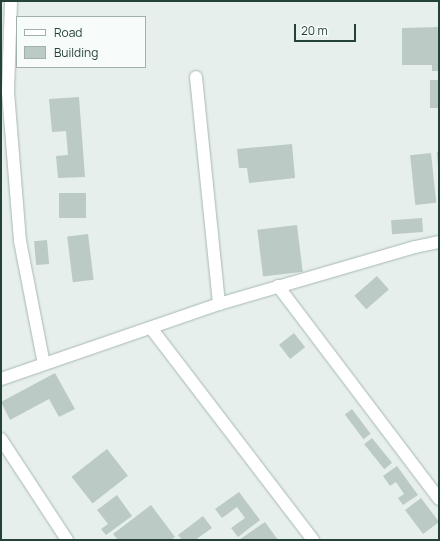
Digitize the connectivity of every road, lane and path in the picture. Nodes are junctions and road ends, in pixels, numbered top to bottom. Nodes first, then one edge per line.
1 (12, 1) edge
2 (196, 77) dead end
3 (439, 242) edge
4 (278, 286) junction
5 (218, 304) junction
6 (151, 328) junction
7 (44, 364) junction
8 (1, 379) edge
9 (1, 439) edge
10 (439, 499) edge
11 (67, 540) edge
12 (313, 540) edge

1 - 7 street
2 - 5 street
3 - 4 street
4 - 5 street
4 - 10 street
5 - 6 street
6 - 7 street
6 - 12 street
7 - 8 street
9 - 11 street

